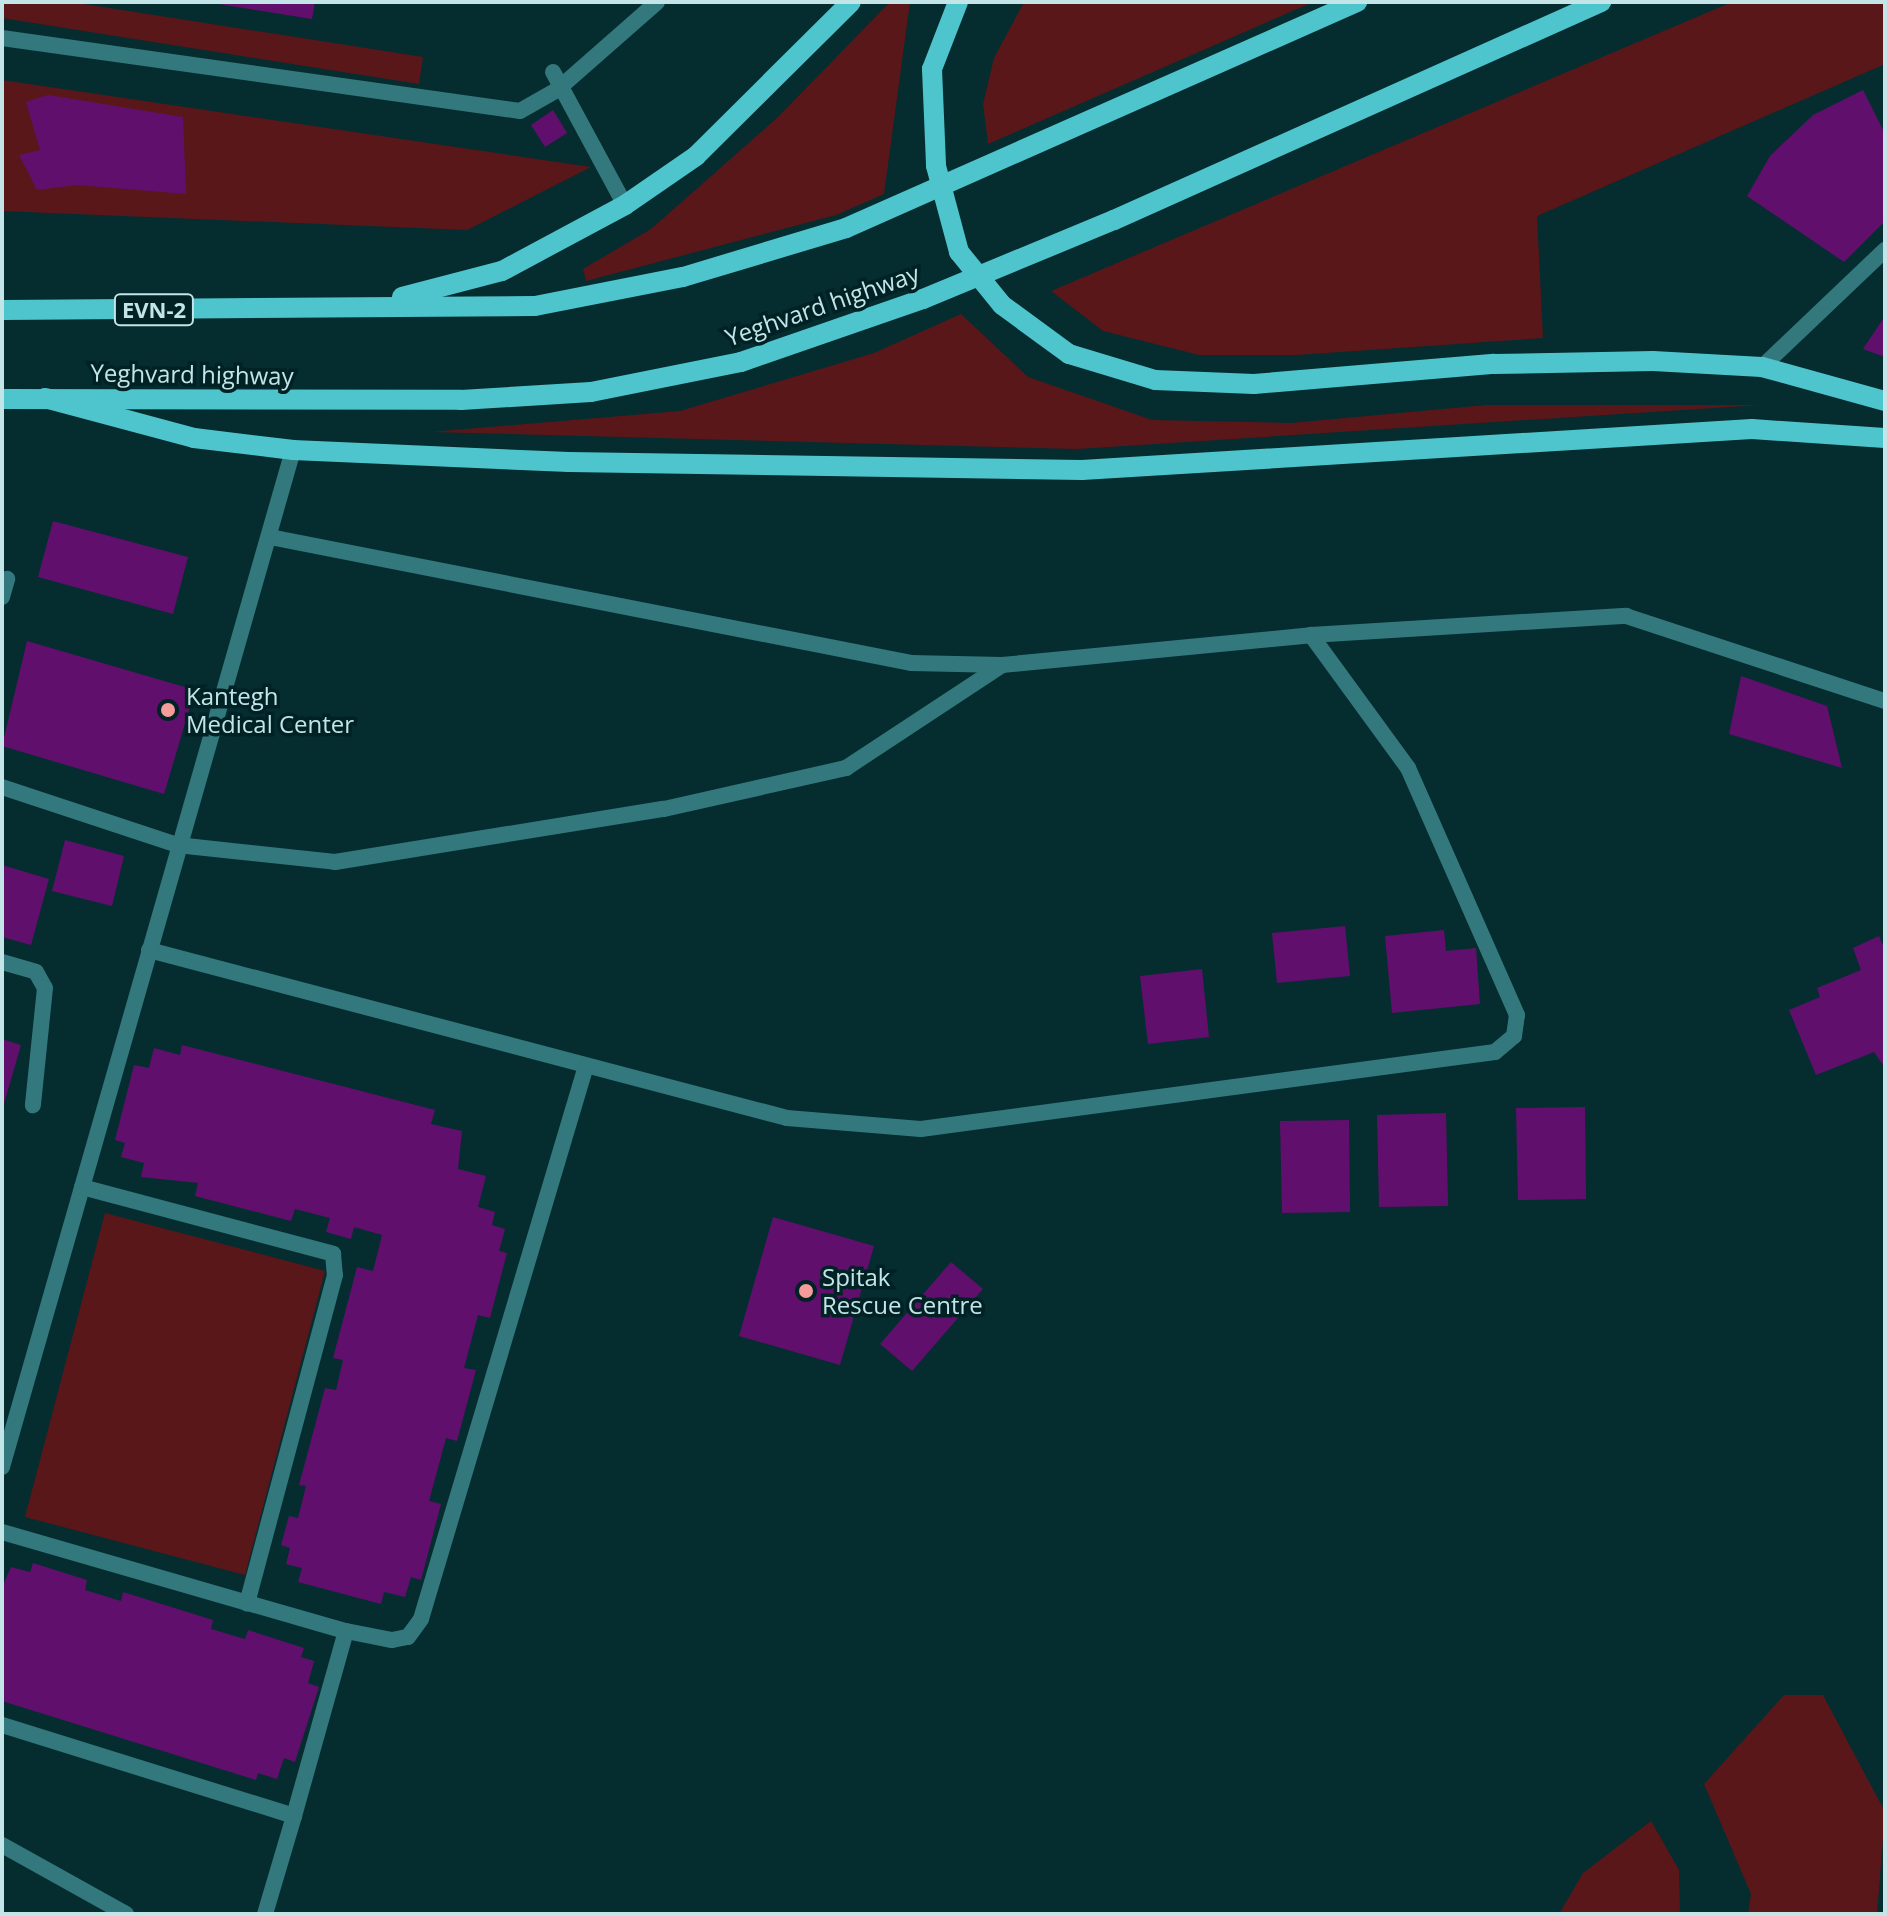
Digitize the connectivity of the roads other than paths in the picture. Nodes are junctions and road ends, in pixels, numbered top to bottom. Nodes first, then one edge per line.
1 (657, 2) edge
2 (851, 2) edge
3 (958, 2) edge
4 (1357, 2) edge
5 (1601, 2) edge
6 (2, 38) edge
7 (553, 72) dead end
8 (557, 90) junction
9 (625, 205) junction
10 (1885, 250) edge
11 (377, 303) junction
12 (2, 310) edge
13 (1762, 367) junction
14 (45, 398) junction
15 (2, 399) edge
16 (1885, 401) edge
17 (1885, 438) edge
18 (293, 450) junction
19 (270, 537) junction
20 (7, 579) dead end
21 (2, 597) edge
22 (1311, 635) junction
23 (1002, 665) junction
24 (1885, 701) edge
25 (2, 787) edge
26 (177, 845) junction
27 (149, 950) junction
28 (2, 962) edge
29 (586, 1066) junction
30 (33, 1105) dead end
31 (82, 1187) junction
32 (2, 1467) edge
33 (2, 1532) edge
34 (247, 1603) junction
35 (346, 1631) junction
36 (2, 1725) edge
37 (294, 1816) junction
38 (2, 1845) edge
39 (126, 1914) edge
40 (265, 1914) edge

1 - 8 lane
2 - 9 main road
3 - 13 main road, bridge
4 - 11 main road
5 - 14 main road, Yeghvard highway
6 - 8 lane
7 - 8 lane
8 - 9 lane
9 - 11 main road
10 - 13 lane
11 - 12 main road, EVN-2
13 - 16 main road
14 - 15 main road, Yeghvard highway
14 - 18 main road
17 - 18 main road
18 - 19 lane
19 - 23 lane
19 - 26 lane
20 - 21 lane
22 - 23 lane
22 - 24 lane
22 - 29 lane
23 - 26 lane
25 - 26 lane
26 - 27 lane
27 - 29 lane
27 - 31 lane
28 - 30 lane
29 - 35 lane
31 - 32 lane
31 - 34 lane
33 - 34 lane
34 - 35 lane
35 - 37 lane
36 - 37 lane
37 - 40 lane
38 - 39 lane

